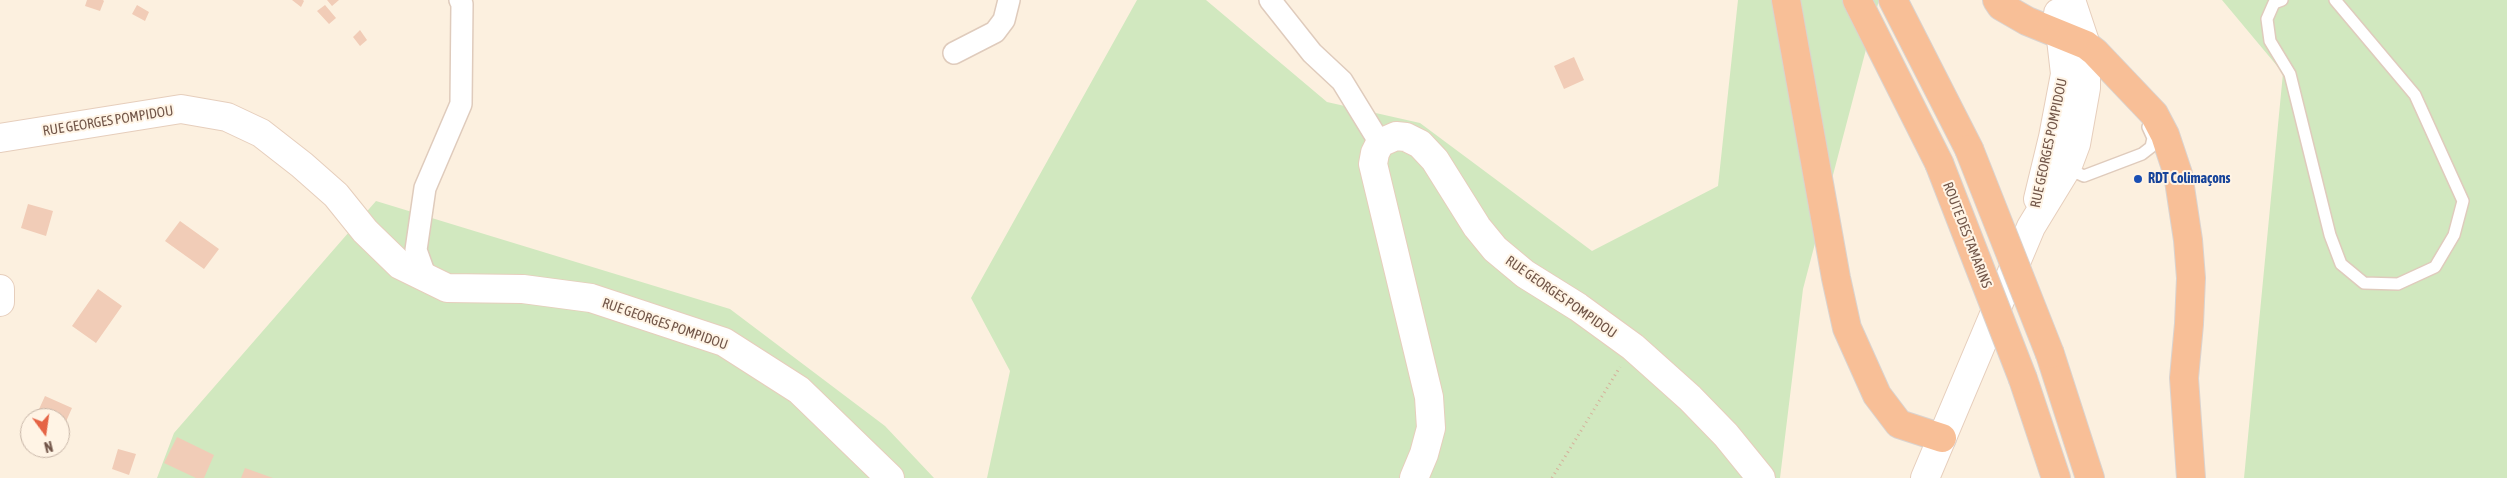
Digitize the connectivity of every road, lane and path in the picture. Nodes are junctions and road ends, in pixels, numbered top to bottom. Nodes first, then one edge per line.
1 (460, 0) edge
2 (1009, 0) edge
3 (1270, 0) edge
4 (1786, 0) edge
5 (1857, 0) edge
6 (1893, 0) edge
7 (1997, 0) edge
8 (2055, 0) edge
9 (2071, 0) edge
10 (2335, 0) edge
11 (2275, 1) edge
12 (2074, 41) junction
13 (954, 53) dead end
14 (2122, 78) junction
15 (2054, 137) junction
16 (0, 138) edge
17 (1380, 143) junction
18 (2066, 168) junction
19 (2031, 227) junction
20 (426, 278) junction
21 (0, 289) edge
22 (0, 302) edge
23 (1632, 347) junction
24 (1942, 438) junction
25 (890, 478) edge
26 (1414, 478) edge
27 (1552, 478) edge
28 (1761, 478) edge
29 (1925, 478) edge
30 (1934, 478) edge
31 (2056, 478) edge
32 (2090, 478) edge
33 (2191, 478) edge

1 - 20 street
2 - 13 street
3 - 17 street
4 - 24 highway
5 - 31 highway, ROUTE DES TAMARINS, bridge
6 - 32 highway, bridge
7 - 12 highway
8 - 12 main road, RUE GEORGES POMPIDOU
9 - 12 main road, RUE GEORGES POMPIDOU
10 - 11 lane
12 - 14 highway
12 - 15 main road, RUE GEORGES POMPIDOU
12 - 18 main road, RUE GEORGES POMPIDOU
14 - 18 lane
14 - 33 highway
15 - 18 lane
15 - 19 main road, RUE GEORGES POMPIDOU
16 - 20 main road, RUE GEORGES POMPIDOU
17 - 23 main road, RUE GEORGES POMPIDOU
17 - 26 main road
18 - 19 main road, RUE GEORGES POMPIDOU
19 - 24 main road, RUE GEORGES POMPIDOU
20 - 25 main road, RUE GEORGES POMPIDOU
21 - 22 main road
23 - 27 path
23 - 28 main road, RUE GEORGES POMPIDOU
24 - 29 main road, RUE GEORGES POMPIDOU
24 - 30 main road, RUE GEORGES POMPIDOU

